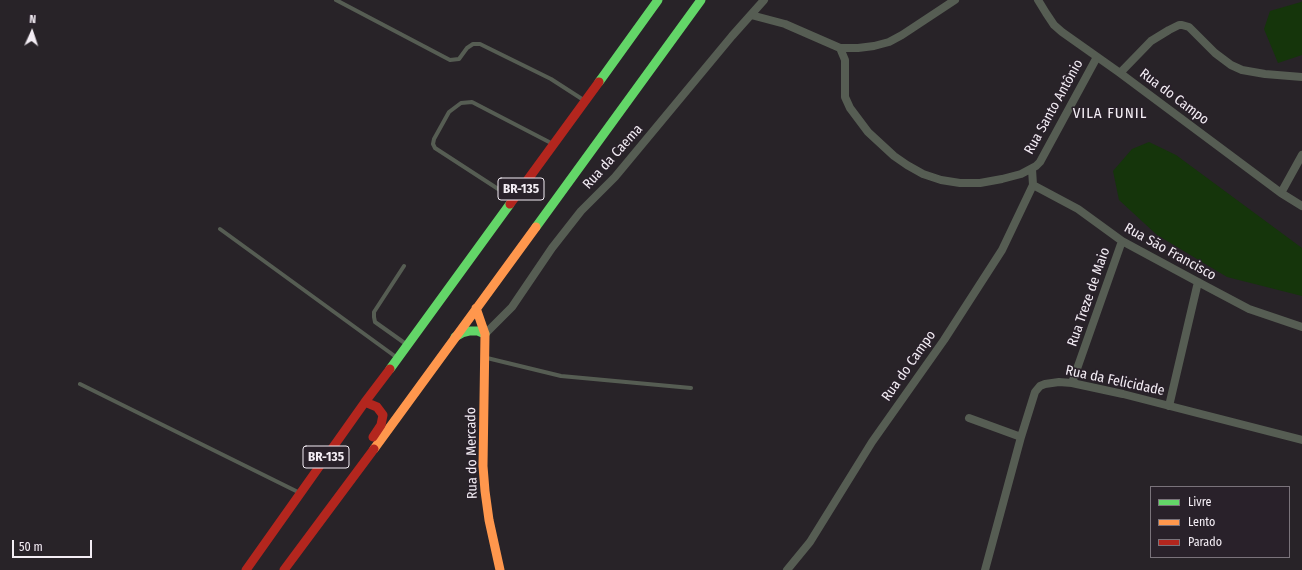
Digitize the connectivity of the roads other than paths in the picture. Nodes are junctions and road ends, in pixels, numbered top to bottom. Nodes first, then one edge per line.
1 (336, 0) edge
2 (658, 0) edge
3 (701, 0) edge
4 (764, 0) edge
5 (955, 0) edge
6 (1038, 0) edge
7 (751, 15) junction
8 (840, 48) junction
9 (1097, 57) junction
10 (1120, 73) junction
11 (1302, 77) edge
12 (584, 101) junction
13 (553, 144) junction
14 (1302, 155) edge
15 (1032, 169) junction
16 (1033, 186) junction
17 (1281, 193) junction
18 (513, 199) junction
19 (1302, 206) edge
20 (220, 229) dead end
21 (1122, 241) junction
22 (404, 266) dead end
23 (1198, 282) junction
24 (476, 308) junction
25 (1302, 327) edge
26 (485, 334) junction
27 (454, 338) junction
28 (408, 345) junction
29 (485, 357) junction
30 (398, 358) junction
31 (1072, 383) junction
32 (80, 384) dead end
33 (691, 388) dead end
34 (365, 402) junction
35 (1169, 406) junction
36 (969, 418) dead end
37 (1021, 437) junction
38 (1302, 440) edge
39 (301, 493) junction
40 (246, 570) edge
41 (275, 570) edge
42 (284, 570) edge
43 (500, 570) edge
44 (787, 570) edge
45 (985, 570) edge

1 - 12 lane
2 - 12 main road, BR-135
3 - 24 main road, BR-135
4 - 7 street, Rua da Caema
5 - 8 street
6 - 9 street, Rua do Campo
7 - 8 street
7 - 26 street, Rua da Caema
8 - 15 street
9 - 10 street, Rua do Campo
9 - 15 street, Rua Santo Antônio
10 - 11 street
10 - 17 street, Rua do Campo
12 - 13 main road, BR-135
13 - 18 main road, BR-135
13 - 18 lane
14 - 17 street
15 - 16 street, Rua do Campo
16 - 21 street, Rua São Francisco
16 - 44 street, Rua do Campo
17 - 19 street, Rua do Campo
18 - 28 main road, BR-135
20 - 30 lane
21 - 23 street, Rua São Francisco
21 - 31 street, Rua Treze de Maio
22 - 28 lane
23 - 25 street, Rua São Francisco
23 - 35 street
24 - 26 main road, Rua do Mercado
24 - 27 main road, BR-135
26 - 27 main road
26 - 29 main road, Rua do Mercado
27 - 42 main road, BR-135
28 - 30 main road, BR-135
29 - 33 lane
29 - 43 main road, Rua do Mercado
30 - 34 main road, BR-135
31 - 35 street, Rua da Felicidade
31 - 37 street, Rua da Felicidade
32 - 39 lane
34 - 39 main road, BR-135
34 - 41 main road
35 - 38 street, Rua da Felicidade
36 - 37 street
37 - 45 street, Rua da Felicidade
39 - 40 main road, BR-135

